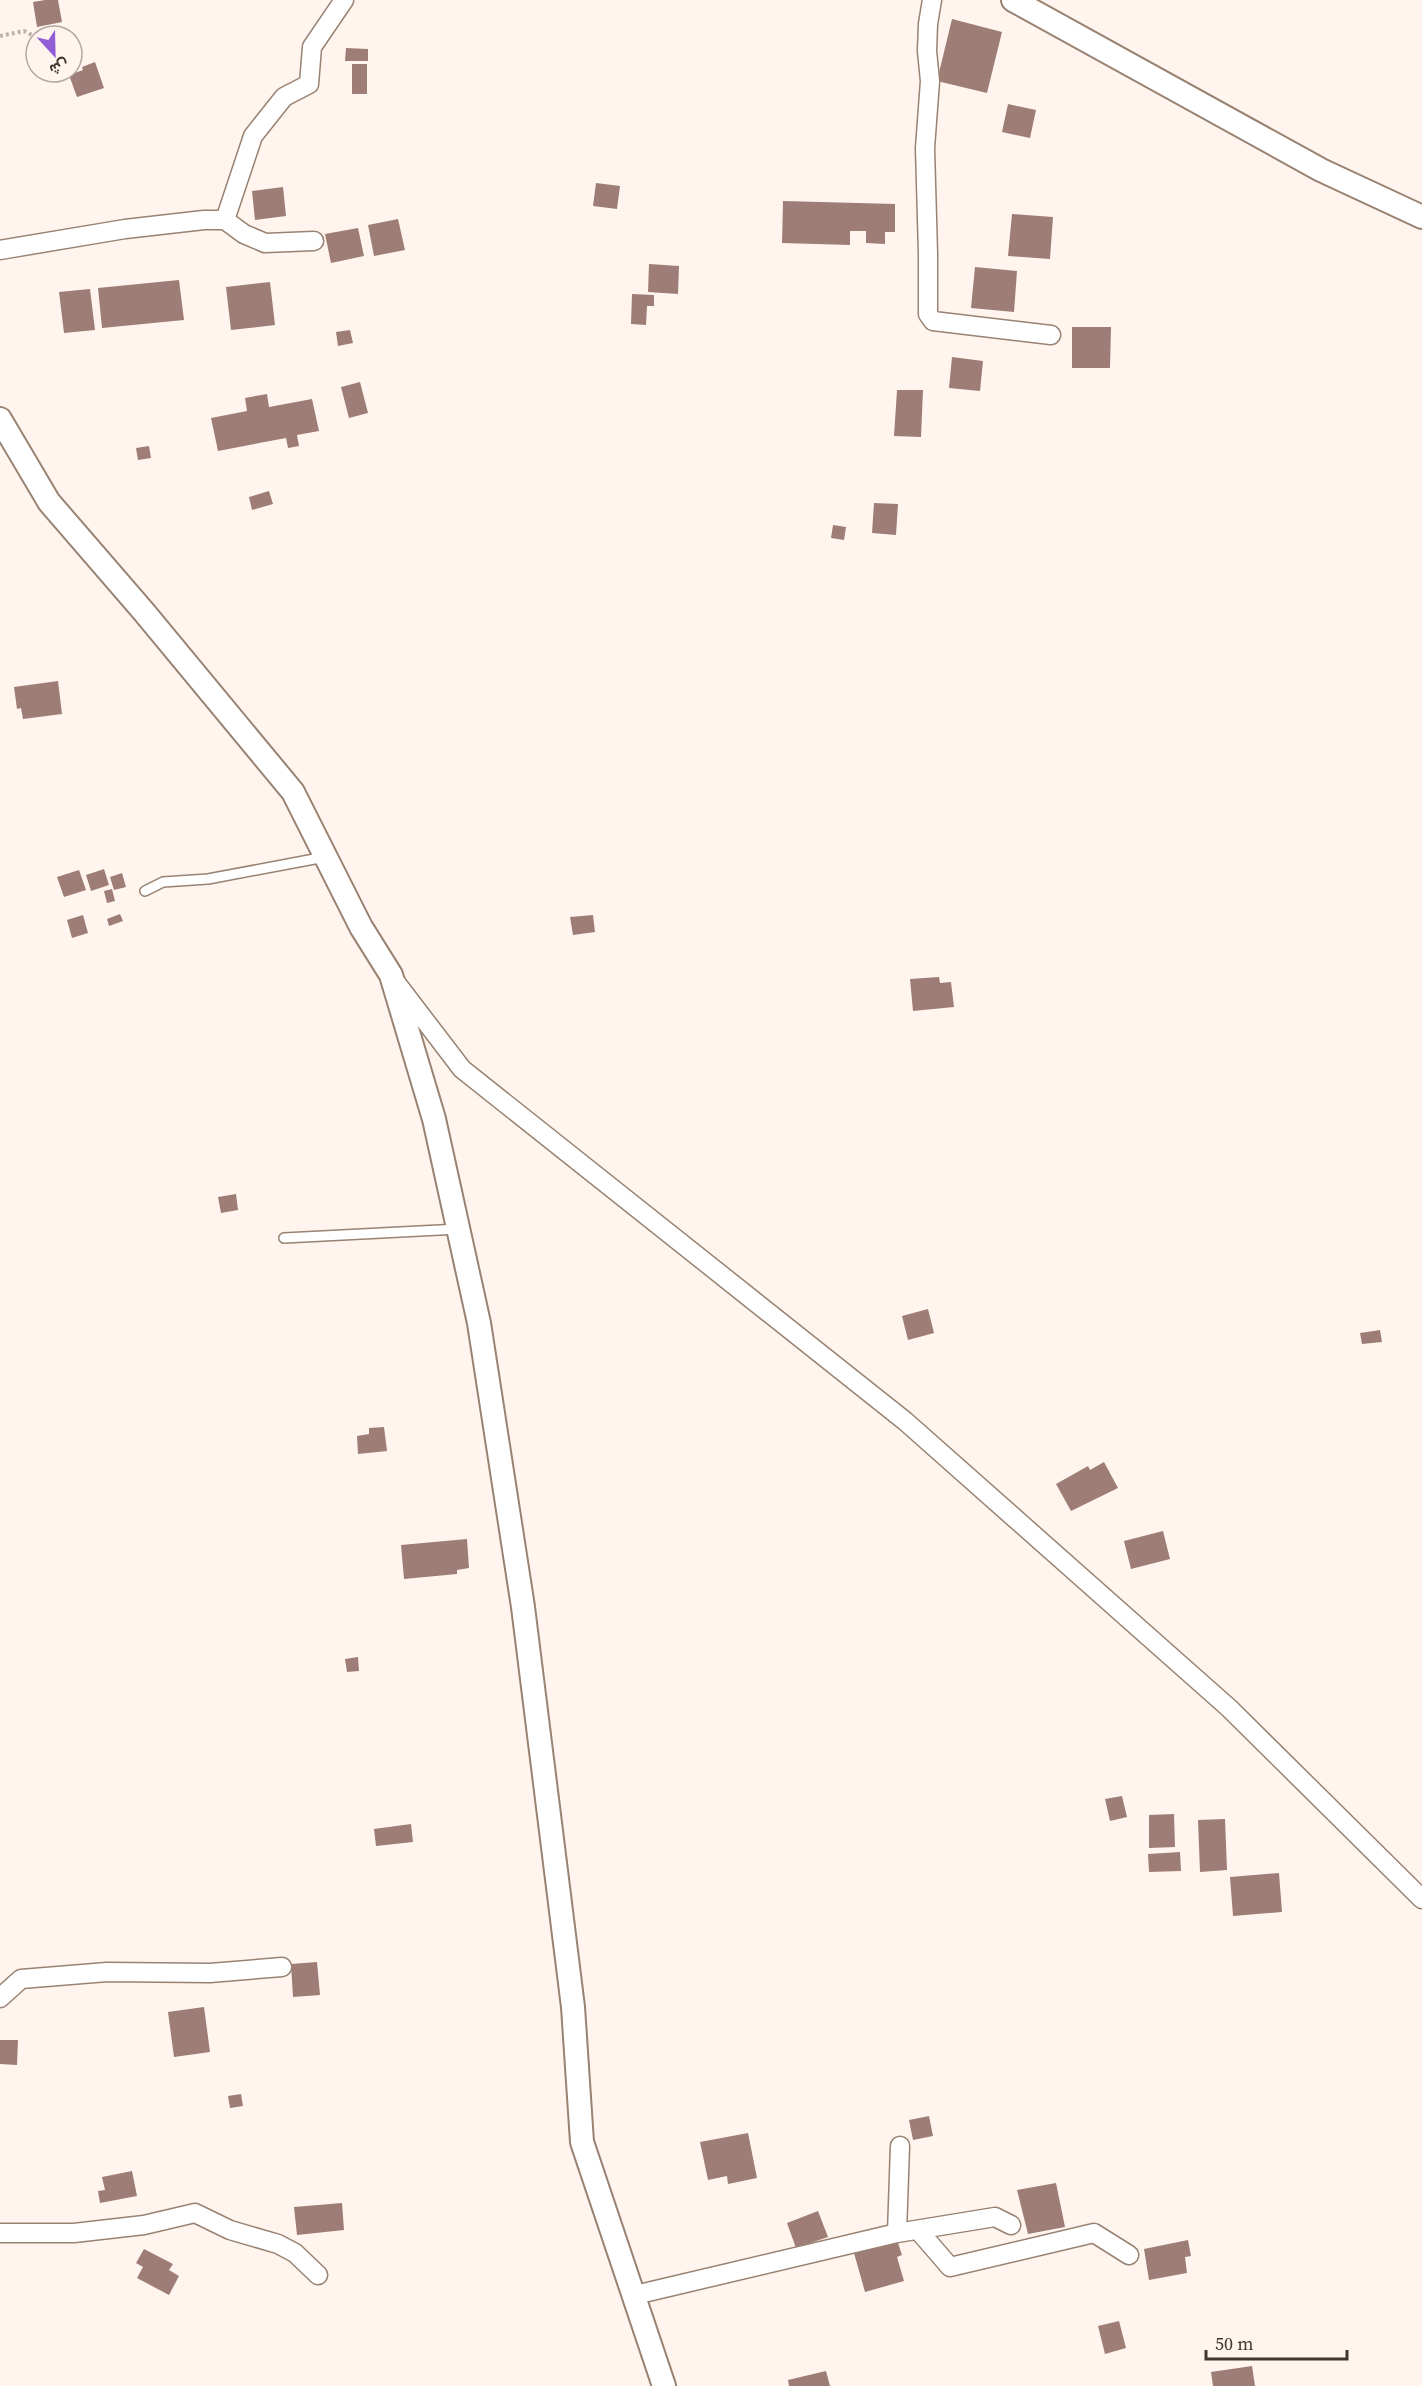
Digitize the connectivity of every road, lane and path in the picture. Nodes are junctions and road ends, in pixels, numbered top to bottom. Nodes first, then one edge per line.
1 (344, 0) edge
2 (932, 0) edge
3 (1013, 0) edge
4 (24, 31) edge
5 (0, 36) edge
6 (1422, 217) edge
7 (225, 220) junction
8 (314, 241) dead end
9 (0, 250) edge
10 (1051, 335) dead end
11 (0, 419) edge
12 (325, 857) junction
13 (144, 891) dead end
14 (391, 975) junction
15 (459, 1229) junction
16 (284, 1238) dead end
17 (1422, 1899) edge
18 (282, 1967) dead end
19 (0, 1998) edge
20 (900, 2146) dead end
21 (1011, 2225) dead end
22 (918, 2230) junction
23 (897, 2233) junction
24 (0, 2234) edge
25 (1129, 2255) dead end
26 (318, 2275) dead end
27 (635, 2295) junction
28 (664, 2386) edge

1 - 7 street
2 - 10 street
3 - 6 street
4 - 5 path
7 - 8 street
7 - 9 street
11 - 12 street
12 - 13 lane
12 - 14 street
14 - 15 street
14 - 17 street
15 - 16 lane
15 - 27 street
18 - 19 street
20 - 23 street
21 - 22 street
22 - 23 street
22 - 25 street
23 - 27 street
24 - 26 street
27 - 28 street

